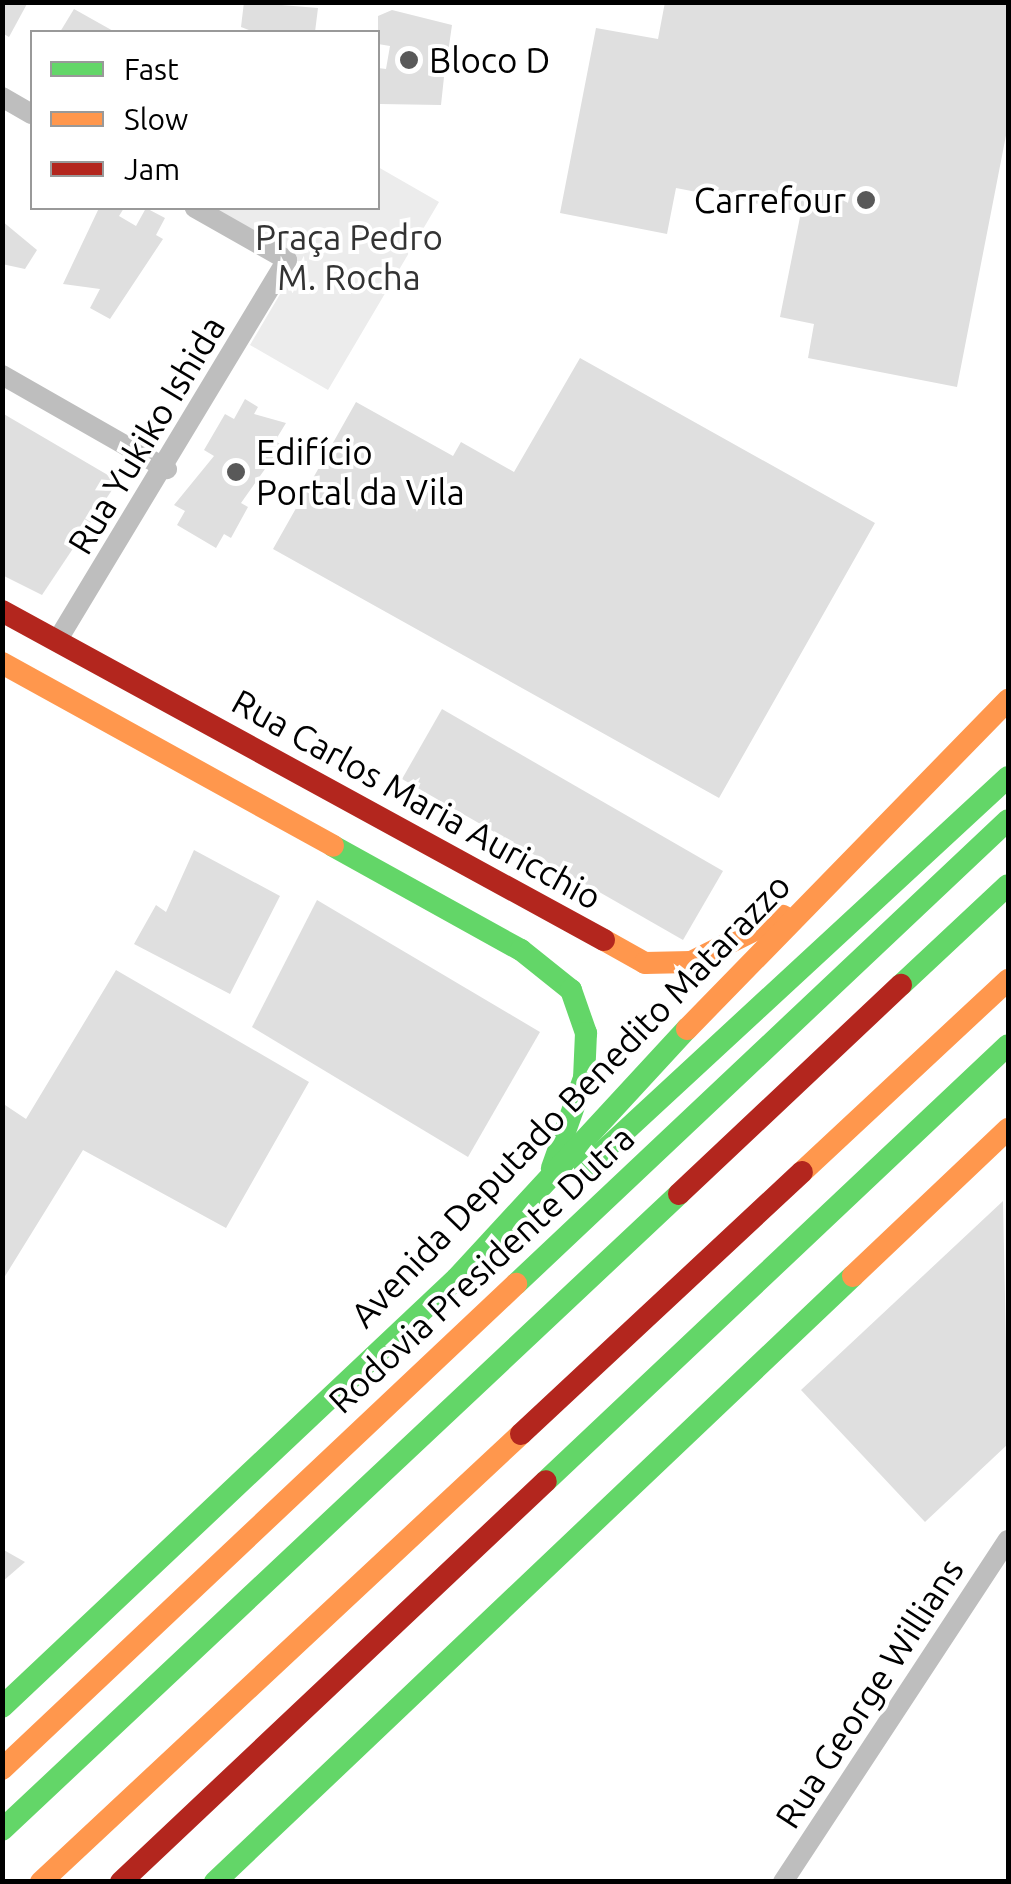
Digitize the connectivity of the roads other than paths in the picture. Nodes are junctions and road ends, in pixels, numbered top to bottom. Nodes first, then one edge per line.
1 (2, 97) edge
2 (30, 113) edge
3 (200, 210) edge
4 (2, 375) edge
5 (166, 469) junction
6 (2, 610) edge
7 (57, 641) junction
8 (5, 664) edge
9 (1008, 700) edge
10 (1008, 776) edge
11 (1008, 820) edge
12 (1008, 884) edge
13 (805, 902) junction
14 (1008, 980) edge
15 (1008, 1046) edge
16 (1008, 1128) edge
17 (540, 1192) junction
18 (457, 1278) junction
19 (1008, 1540) edge
20 (2, 1707) edge
21 (2, 1769) edge
22 (2, 1830) edge
23 (41, 1882) edge
24 (121, 1882) edge
25 (214, 1882) edge
26 (783, 1882) edge

1 - 2 street
3 - 5 street, Rua Yukiko Ishida
4 - 5 street
5 - 7 street, Rua Yukiko Ishida
6 - 7 main road, Rua Carlos Maria Auricchio
7 - 8 main road
7 - 13 main road, Rua Carlos Maria Auricchio
8 - 17 main road
9 - 13 main road, Avenida Deputado Benedito Matarazzo
10 - 18 main road
11 - 21 main road, Rodovia Presidente Dutra
12 - 22 main road
13 - 17 main road, Avenida Deputado Benedito Matarazzo
14 - 23 main road
15 - 24 main road
16 - 25 main road
17 - 18 main road, Avenida Deputado Benedito Matarazzo
18 - 20 main road, Avenida Deputado Benedito Matarazzo
19 - 26 street, Rua George Willians

